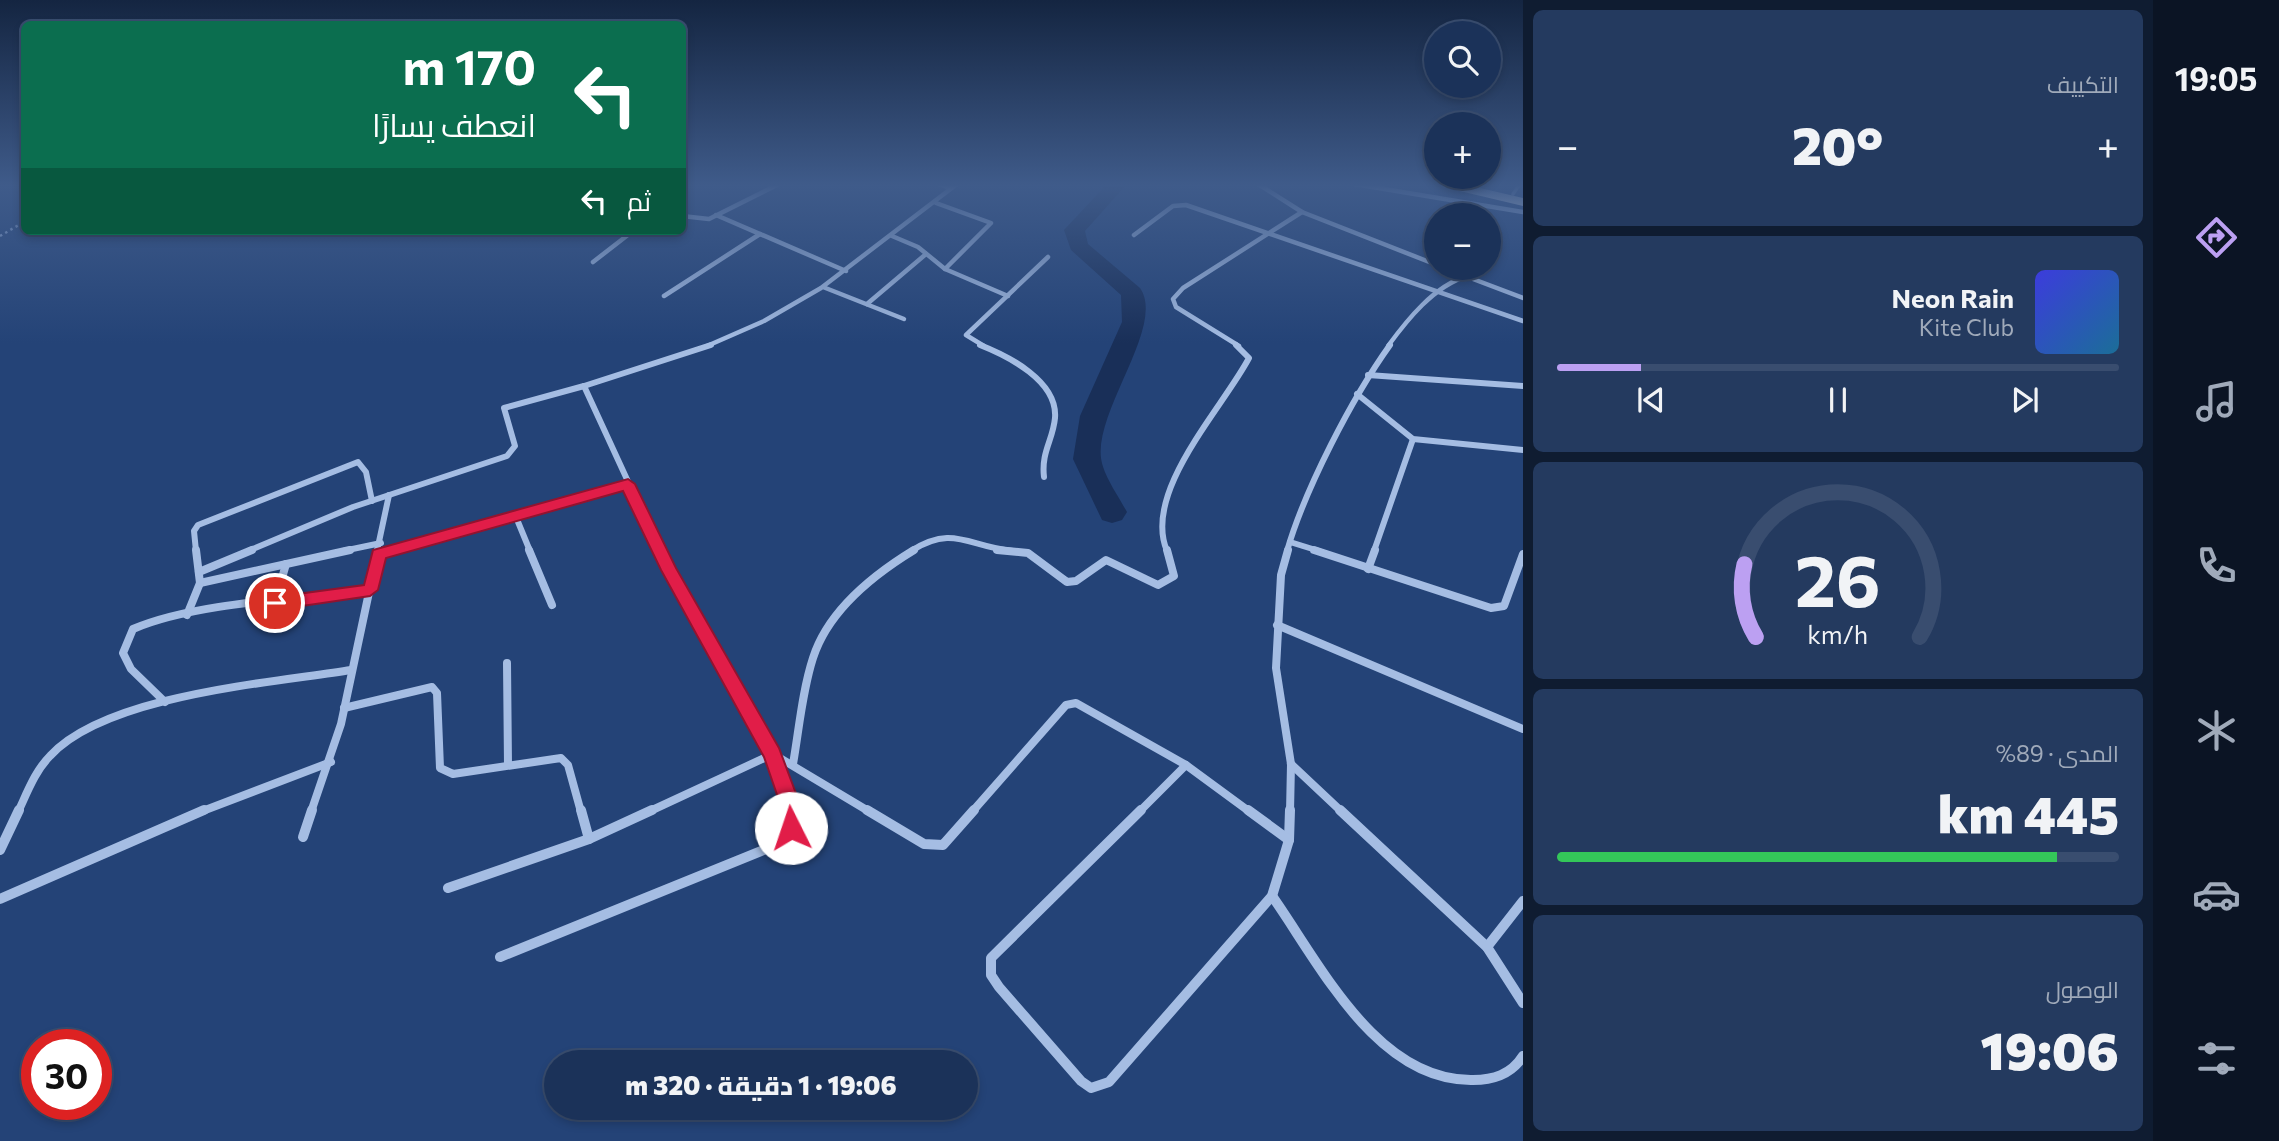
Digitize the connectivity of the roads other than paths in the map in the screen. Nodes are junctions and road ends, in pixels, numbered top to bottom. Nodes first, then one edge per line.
1 (625, 237) edge
2 (755, 237) edge
3 (768, 237) edge
4 (890, 237) edge
5 (894, 237) edge
6 (976, 237) edge
7 (1263, 237) edge
8 (1286, 237) edge
9 (1366, 237) edge
10 (926, 254) junction
11 (1048, 257) dead end
12 (1424, 260) edge
13 (593, 262) dead end
14 (944, 269) junction
15 (846, 271) junction
16 (1456, 280) edge
17 (1477, 280) edge
18 (823, 287) junction
19 (1444, 293) junction
20 (664, 296) dead end
21 (1008, 296) junction
22 (1523, 298) edge
23 (867, 303) junction
24 (904, 319) dead end
25 (1523, 321) edge
26 (1368, 375) junction
27 (584, 386) junction
28 (1523, 386) edge
29 (1357, 394) junction
30 (1413, 439) junction
31 (1523, 450) edge
32 (1044, 477) dead end
33 (628, 484) junction
34 (389, 495) junction
35 (372, 501) junction
36 (516, 517) junction
37 (1290, 542) junction
38 (381, 543) junction
39 (379, 554) junction
40 (1523, 554) edge
41 (286, 564) junction
42 (1368, 569) junction
43 (199, 572) junction
44 (200, 583) junction
45 (370, 590) junction
46 (275, 603) junction
47 (552, 605) dead end
48 (187, 615) junction
49 (1277, 625) junction
50 (507, 663) dead end
51 (351, 670) junction
52 (165, 702) junction
53 (344, 708) junction
54 (1523, 729) edge
55 (773, 754) junction
56 (331, 762) junction
57 (793, 764) junction
58 (1291, 764) junction
59 (508, 765) junction
60 (1186, 765) junction
61 (303, 837) dead end
62 (589, 839) junction
63 (1289, 840) junction
64 (0, 850) edge
65 (448, 888) dead end
66 (1272, 897) junction
67 (0, 899) edge
68 (1523, 901) edge
69 (1487, 947) junction
70 (500, 957) dead end
71 (1523, 1003) edge
72 (1523, 1056) edge

1 - 13 street
2 - 20 street
3 - 15 street
4 - 15 street
5 - 10 street
6 - 14 street
7 - 57 street
8 - 19 street
9 - 12 street
10 - 14 street
10 - 23 street
11 - 21 street
14 - 21 street
15 - 18 street
16 - 19 street
17 - 22 street
18 - 23 street
18 - 27 street
19 - 25 street
19 - 26 street
21 - 32 street
23 - 24 street
26 - 28 street
26 - 29 street
27 - 33 street
27 - 34 street
29 - 30 street
29 - 37 street
30 - 31 street
30 - 42 street
33 - 36 street
33 - 55 street
34 - 35 street
34 - 38 street
35 - 43 street
35 - 43 street
36 - 39 street
36 - 47 street
37 - 42 street
37 - 49 street
38 - 39 street
38 - 41 street
39 - 45 street
40 - 42 street
41 - 44 street
41 - 46 street
43 - 44 street
44 - 48 street
45 - 46 street
45 - 51 street
46 - 48 street
48 - 52 street
49 - 54 street
49 - 58 street
50 - 59 street
51 - 52 street
51 - 53 street
52 - 64 street
53 - 56 street
53 - 59 street
55 - 57 street
55 - 62 street
55 - 70 street
56 - 61 street
56 - 67 street
57 - 60 street
58 - 63 street
58 - 69 street
59 - 62 street
60 - 63 street
60 - 66 street
62 - 65 street
63 - 66 street
66 - 72 street
68 - 69 street
69 - 71 street

